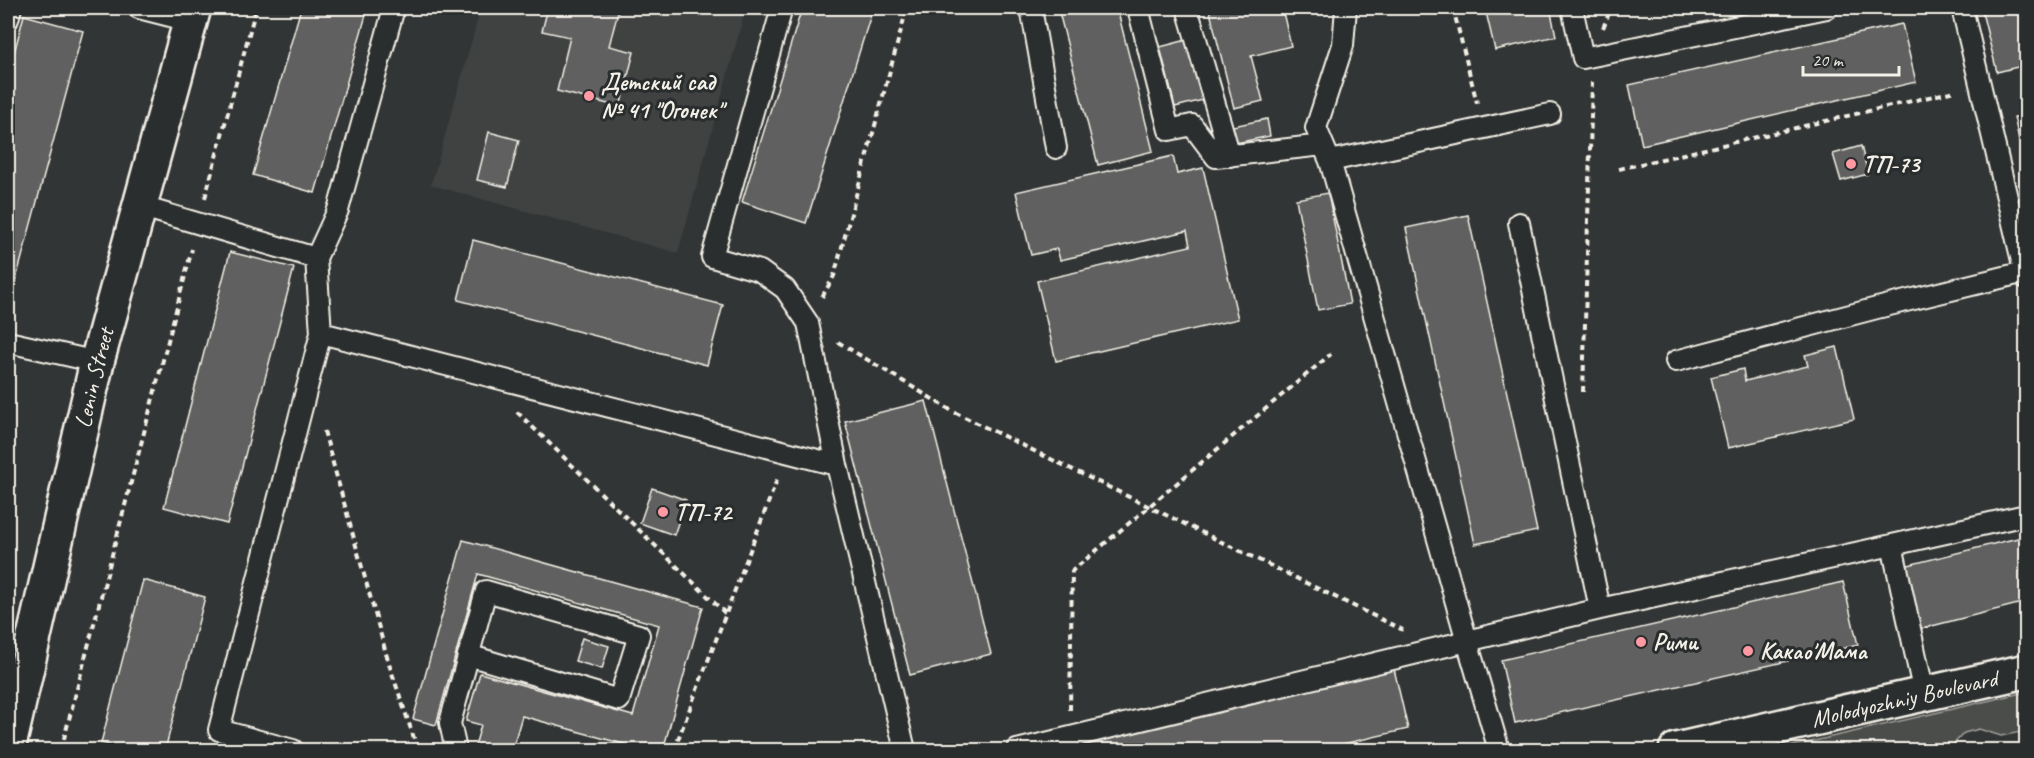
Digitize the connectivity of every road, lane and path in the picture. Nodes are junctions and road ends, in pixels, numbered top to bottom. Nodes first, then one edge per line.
1 (10, 8) edge
2 (140, 8) edge
3 (256, 8) edge
4 (394, 8) edge
5 (782, 8) edge
6 (907, 8) edge
7 (1031, 8) edge
8 (1138, 8) edge
9 (1187, 8) edge
10 (1346, 8) edge
11 (1453, 8) edge
12 (1572, 8) edge
13 (1827, 8) edge
14 (1962, 8) edge
15 (192, 14) edge
16 (8, 19) edge
17 (1593, 56) junction
18 (1980, 86) junction
19 (1550, 114) dead end
20 (1484, 128) junction
21 (1056, 148) dead end
22 (1327, 153) junction
23 (1230, 156) junction
24 (1619, 169) dead end
25 (139, 206) junction
26 (199, 223) junction
27 (1519, 223) dead end
28 (316, 258) junction
29 (2026, 275) edge
30 (808, 323) junction
31 (321, 333) junction
32 (8, 342) edge
33 (1331, 354) dead end
34 (1676, 361) dead end
35 (97, 362) junction
36 (477, 372) junction
37 (310, 379) junction
38 (1583, 402) dead end
39 (788, 452) junction
40 (837, 465) junction
41 (1149, 506) junction
42 (2026, 515) edge
43 (1893, 545) junction
44 (1600, 609) junction
45 (726, 614) junction
46 (1467, 640) junction
47 (1438, 648) junction
48 (468, 655) junction
49 (2026, 671) edge
50 (1924, 694) junction
51 (1070, 736) junction
52 (8, 750) edge
53 (61, 750) edge
54 (292, 750) edge
55 (418, 750) edge
56 (456, 750) edge
57 (674, 750) edge
58 (905, 750) edge
59 (1017, 750) edge
60 (1499, 750) edge
61 (1676, 750) edge

1 - 16 lane
2 - 15 lane
3 - 26 path
4 - 28 lane
5 - 30 lane
6 - 30 path
7 - 21 lane
8 - 23 lane
9 - 23 lane
10 - 22 lane
11 - 20 path
12 - 17 lane
13 - 17 lane
14 - 18 lane
15 - 25 main road, Lenin Street
17 - 38 path
18 - 24 path
18 - 29 lane
19 - 20 lane
20 - 22 lane
22 - 23 lane
22 - 46 lane
25 - 26 lane
25 - 35 main road, Lenin Street
26 - 28 lane
26 - 53 path
27 - 44 lane
28 - 31 lane
29 - 34 lane
30 - 40 lane
30 - 41 path
31 - 36 lane
31 - 37 lane
32 - 35 lane
33 - 41 path
35 - 52 main road, Lenin Street
36 - 39 lane
36 - 45 path
37 - 54 lane
37 - 55 path
39 - 40 lane
39 - 45 path
40 - 58 lane
41 - 47 path
41 - 51 path
42 - 43 lane
43 - 44 lane
43 - 50 lane
44 - 46 lane
45 - 57 path
46 - 47 lane
46 - 60 lane
47 - 51 lane
48 - 48 lane
48 - 56 lane
49 - 50 main road, Molodyozhniy Boulevard
50 - 61 main road, Molodyozhniy Boulevard
51 - 59 lane

